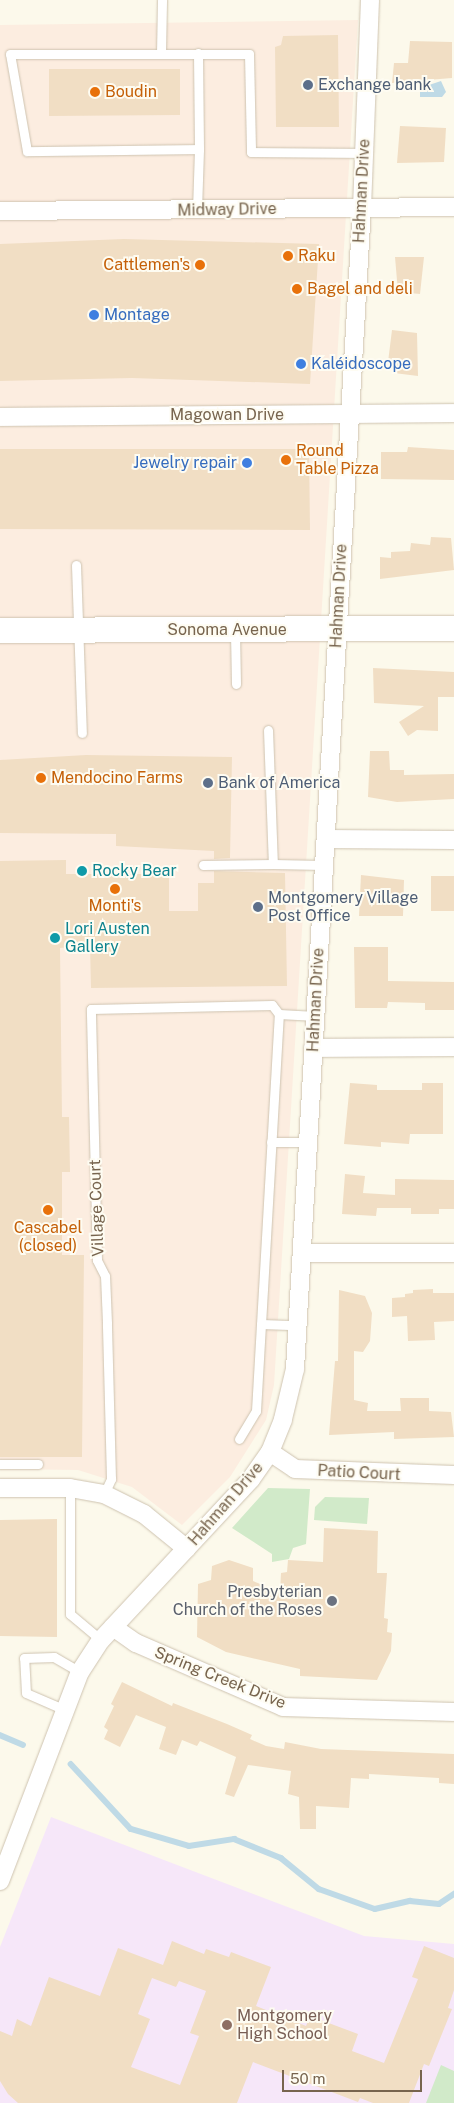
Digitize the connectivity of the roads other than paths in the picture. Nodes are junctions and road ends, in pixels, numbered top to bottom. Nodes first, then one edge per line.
1 (162, 0) edge
2 (370, 0) edge
3 (161, 52) junction
4 (198, 53) junction
5 (199, 149) junction
6 (364, 153) junction
7 (362, 208) junction
8 (454, 208) edge
9 (197, 210) junction
10 (0, 211) edge
11 (348, 414) junction
12 (454, 414) edge
13 (0, 417) edge
14 (76, 565) dead end
15 (454, 628) edge
16 (336, 629) junction
17 (0, 630) edge
18 (78, 630) junction
19 (235, 630) junction
20 (236, 684) dead end
21 (268, 730) dead end
22 (82, 733) dead end
23 (326, 839) junction
24 (454, 840) edge
25 (203, 864) dead end
26 (273, 864) junction
27 (323, 865) junction
28 (279, 1014) junction
29 (316, 1016) junction
30 (454, 1047) edge
31 (313, 1048) junction
32 (271, 1142) junction
33 (309, 1142) junction
34 (302, 1252) junction
35 (454, 1253) edge
36 (261, 1324) junction
37 (296, 1325) junction
38 (239, 1439) dead end
39 (270, 1452) junction
40 (0, 1464) edge
41 (38, 1464) dead end
42 (454, 1475) edge
43 (0, 1488) edge
44 (70, 1488) junction
45 (104, 1494) junction
46 (187, 1549) junction
47 (113, 1627) junction
48 (101, 1640) junction
49 (80, 1672) junction
50 (63, 1709) junction
51 (454, 1712) edge
52 (4, 1858) edge
53 (0, 1881) edge

1 - 3 lane
2 - 6 street, Hahman Drive
3 - 4 lane
3 - 5 lane
4 - 5 lane
4 - 6 lane
5 - 9 lane
6 - 7 street, Hahman Drive
7 - 8 street, Midway Drive
7 - 9 street, Midway Drive
7 - 11 street, Hahman Drive
9 - 10 street, Midway Drive
11 - 12 street, Magowan Drive
11 - 13 street, Magowan Drive
11 - 16 street, Hahman Drive
14 - 18 lane
15 - 16 street, Sonoma Avenue
16 - 19 street, Sonoma Avenue
16 - 23 street, Hahman Drive
17 - 18 street, Sonoma Avenue
18 - 19 street, Sonoma Avenue
18 - 22 lane
19 - 20 lane
21 - 26 lane
23 - 24 street
23 - 27 street, Hahman Drive
25 - 26 lane
26 - 27 lane
27 - 29 street, Hahman Drive
28 - 29 lane
28 - 32 lane
28 - 45 lane, Village Court
29 - 31 street, Hahman Drive
30 - 31 street
31 - 33 street, Hahman Drive
32 - 33 lane
32 - 36 lane
33 - 34 street, Hahman Drive
34 - 35 street
34 - 37 street, Hahman Drive
36 - 37 lane
36 - 38 lane
37 - 39 street, Hahman Drive
39 - 42 street, Patio Court
39 - 46 street, Hahman Drive
40 - 41 lane
43 - 44 street
44 - 45 street
44 - 48 lane
45 - 46 street
46 - 47 street, Hahman Drive
47 - 48 street, Hahman Drive
47 - 51 street, Spring Creek Drive
48 - 49 street, Hahman Drive
49 - 50 street, Hahman Drive
49 - 50 lane
50 - 52 street, Hahman Drive
52 - 53 street, Hahman Drive

